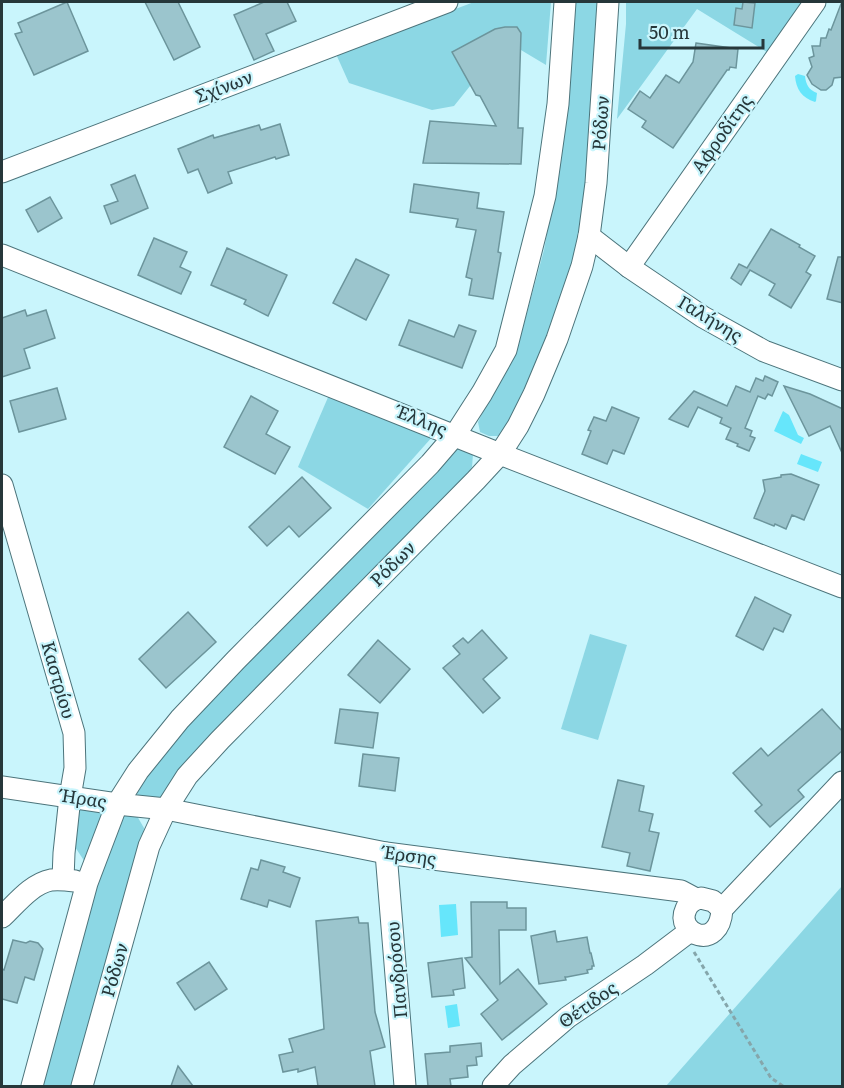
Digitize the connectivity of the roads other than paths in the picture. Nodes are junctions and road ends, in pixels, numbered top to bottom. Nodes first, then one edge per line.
1 (447, 2) edge
2 (565, 2) edge
3 (608, 2) edge
4 (815, 2) edge
5 (2, 172) edge
6 (589, 236) junction
7 (2, 255) edge
8 (629, 267) junction
9 (843, 380) edge
10 (455, 435) junction
11 (500, 454) junction
12 (2, 484) edge
13 (843, 587) edge
14 (843, 782) edge
15 (2, 787) edge
16 (70, 797) junction
17 (117, 804) junction
18 (166, 809) junction
19 (386, 854) junction
20 (63, 879) junction
21 (87, 883) junction
22 (722, 909) junction
23 (2, 917) edge
24 (688, 919) junction
25 (32, 1086) edge
26 (82, 1086) edge
27 (405, 1086) edge
28 (493, 1086) edge

1 - 5 street, Σχίνων
2 - 10 street
3 - 6 street, Ρόδων
4 - 8 street, Αφροδίτης
6 - 8 street, Γαλήνης
6 - 11 street, Ρόδων
7 - 10 street, Έλλης
8 - 9 street, Γαλήνης
10 - 11 street, Έλλης
10 - 17 street
11 - 13 street, Έλλης
11 - 18 street, Ρόδων
12 - 16 street, Καστρίου
14 - 22 street
15 - 16 street, Ήρας
16 - 17 street, Ήρας
16 - 20 street, Καστρίου
17 - 18 street, Ήρας
17 - 21 street
18 - 19 street, Έρσης
18 - 26 street, Ρόδων
19 - 24 street, Έρσης
19 - 27 street, Πανδρόσου
20 - 21 street
20 - 23 street
21 - 25 street
22 - 24 street
22 - 24 street
24 - 28 street, Θέτιδος

